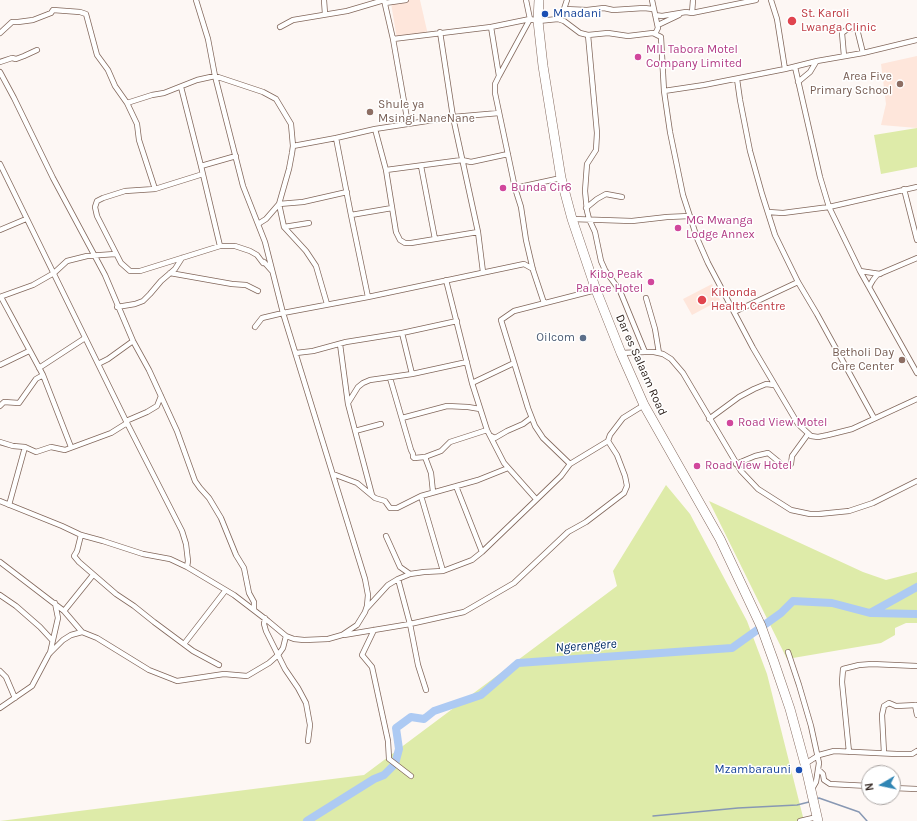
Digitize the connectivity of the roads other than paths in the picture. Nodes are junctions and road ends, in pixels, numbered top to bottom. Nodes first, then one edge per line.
1 (196, 0) edge
2 (324, 0) edge
3 (406, 0) edge
4 (526, 0) edge
5 (539, 0) edge
6 (567, 0) edge
7 (652, 0) edge
8 (693, 0) edge
9 (756, 0) edge
10 (771, 0) edge
11 (384, 1) edge
12 (564, 9) junction
13 (653, 9) junction
14 (686, 12) junction
15 (692, 13) junction
16 (325, 14) junction
17 (655, 15) junction
18 (558, 19) junction
19 (534, 20) junction
20 (658, 25) junction
21 (280, 27) dead end
22 (491, 27) junction
23 (440, 32) junction
24 (0, 33) edge
25 (656, 34) junction
26 (588, 35) junction
27 (393, 39) junction
28 (917, 40) edge
29 (37, 50) dead end
30 (863, 53) junction
31 (844, 56) junction
32 (0, 62) edge
33 (816, 62) junction
34 (795, 67) junction
35 (785, 69) junction
36 (0, 72) edge
37 (215, 76) junction
38 (499, 76) junction
39 (737, 79) junction
40 (798, 82) junction
41 (181, 87) junction
42 (664, 91) junction
43 (127, 103) junction
44 (499, 113) junction
45 (453, 117) junction
46 (408, 124) junction
47 (375, 129) junction
48 (336, 138) junction
49 (293, 146) junction
50 (508, 154) junction
51 (236, 156) junction
52 (462, 160) junction
53 (0, 164) edge
54 (201, 166) junction
55 (421, 166) junction
56 (386, 170) junction
57 (203, 174) junction
58 (561, 178) junction
59 (917, 187) edge
60 (515, 188) junction
61 (904, 189) junction
62 (155, 190) junction
63 (347, 192) junction
64 (622, 197) dead end
65 (278, 204) junction
66 (829, 206) junction
67 (392, 208) junction
68 (586, 208) junction
69 (768, 212) junction
70 (351, 215) junction
71 (690, 216) junction
72 (26, 219) junction
73 (572, 219) junction
74 (589, 219) junction
75 (309, 223) dead end
76 (258, 224) junction
77 (284, 227) junction
78 (0, 230) edge
79 (478, 232) junction
80 (435, 239) junction
81 (917, 240) edge
82 (220, 246) junction
83 (116, 254) junction
84 (94, 256) junction
85 (182, 258) junction
86 (917, 258) edge
87 (533, 268) junction
88 (860, 271) junction
89 (273, 272) junction
90 (483, 272) junction
91 (54, 273) junction
92 (170, 273) junction
93 (880, 274) junction
94 (446, 280) junction
95 (798, 282) junction
96 (869, 287) junction
97 (596, 290) junction
98 (258, 291) dead end
99 (1, 297) edge
100 (368, 297) junction
101 (646, 298) dead end
102 (544, 303) junction
103 (327, 304) junction
104 (117, 307) junction
105 (734, 312) junction
106 (283, 313) junction
107 (457, 321) junction
108 (255, 327) dead end
109 (402, 333) junction
110 (85, 338) junction
111 (133, 341) junction
112 (340, 344) junction
113 (29, 350) junction
114 (645, 352) junction
115 (296, 353) junction
116 (621, 353) junction
117 (659, 353) junction
118 (467, 362) junction
119 (514, 363) junction
120 (98, 364) junction
121 (0, 365) edge
122 (38, 368) junction
123 (917, 373) edge
124 (412, 374) junction
125 (42, 375) junction
126 (390, 378) junction
127 (472, 383) junction
128 (774, 385) junction
129 (161, 396) junction
130 (917, 399) edge
131 (348, 404) junction
132 (644, 405) junction
133 (0, 406) edge
134 (480, 409) junction
135 (402, 418) junction
136 (531, 418) junction
137 (874, 418) junction
138 (709, 419) junction
139 (127, 422) junction
140 (381, 424) dead end
141 (487, 430) junction
142 (355, 431) junction
143 (808, 434) junction
144 (490, 436) junction
145 (608, 441) junction
146 (0, 442) edge
147 (25, 447) junction
148 (71, 447) junction
149 (425, 457) junction
150 (570, 464) junction
151 (736, 464) junction
152 (508, 468) junction
153 (332, 474) junction
154 (917, 481) edge
155 (456, 486) junction
156 (433, 492) junction
157 (373, 496) junction
158 (421, 496) junction
159 (536, 499) junction
160 (0, 501) edge
161 (9, 505) junction
162 (81, 535) junction
163 (386, 536) dead end
164 (482, 552) junction
165 (0, 562) edge
166 (187, 567) junction
167 (443, 571) junction
168 (410, 574) junction
169 (93, 575) junction
170 (398, 579) junction
171 (225, 591) junction
172 (0, 596) edge
173 (55, 603) junction
174 (366, 609) junction
175 (254, 610) junction
176 (64, 611) junction
177 (265, 618) junction
178 (410, 624) junction
179 (374, 630) junction
180 (82, 632) junction
181 (342, 635) junction
182 (286, 636) junction
183 (52, 640) junction
184 (184, 644) junction
185 (788, 652) dead end
186 (49, 654) junction
187 (278, 655) junction
188 (219, 665) dead end
189 (917, 666) edge
190 (0, 671) edge
191 (426, 690) dead end
192 (15, 698) junction
193 (916, 705) edge
194 (0, 708) edge
195 (917, 716) edge
196 (308, 741) dead end
197 (849, 752) junction
198 (917, 752) edge
199 (884, 753) junction
200 (817, 757) junction
201 (805, 764) junction
202 (818, 769) junction
203 (411, 776) dead end
204 (861, 786) edge
205 (901, 788) edge
206 (917, 789) edge
207 (812, 793) junction
208 (818, 819) edge
209 (800, 821) edge

1 - 37 street
2 - 16 street
3 - 11 street
4 - 19 street
5 - 19 highway, Dar es Salaam Road
6 - 12 street
7 - 13 street
8 - 15 street
9 - 15 street
10 - 35 street
11 - 16 street
11 - 27 street
12 - 13 street
12 - 18 street
13 - 17 street
14 - 15 street
14 - 17 street
14 - 20 street
16 - 21 street
17 - 20 street
18 - 19 street
18 - 26 street
19 - 22 street
19 - 38 street
19 - 58 highway, Dar es Salaam Road
20 - 25 street
22 - 23 street
22 - 38 street
23 - 27 street
23 - 45 street
24 - 43 street
25 - 26 street
25 - 42 street
26 - 68 street
27 - 46 street
28 - 30 street
29 - 32 street
30 - 31 street
30 - 31 street
31 - 33 street
33 - 34 street
33 - 40 street
34 - 35 street
34 - 40 street
35 - 39 street
36 - 84 street
37 - 41 street
37 - 49 street
37 - 51 street
38 - 44 street
39 - 42 street
39 - 69 street
40 - 66 street
41 - 43 street
41 - 54 street
42 - 71 street
43 - 62 street
44 - 45 street
44 - 50 street
45 - 46 street
45 - 52 street
46 - 47 street
47 - 48 street
47 - 56 street
48 - 49 street
48 - 63 street
49 - 65 street
50 - 52 street
50 - 60 street
51 - 54 street
51 - 76 street
52 - 55 street
52 - 79 street
53 - 72 street
54 - 57 street
55 - 56 street
55 - 80 street
56 - 67 street
57 - 62 street
57 - 82 street
58 - 60 street
58 - 73 highway, Dar es Salaam Road
59 - 61 street
60 - 87 street
61 - 66 street
61 - 81 street
62 - 83 street
63 - 65 street
63 - 70 street
64 - 68 street
65 - 76 street
65 - 77 street
66 - 69 street
66 - 88 street
67 - 70 street
67 - 80 street
68 - 74 street
69 - 95 street
70 - 100 street
71 - 74 street
71 - 105 street
72 - 78 street
72 - 91 street
73 - 74 street
73 - 97 highway, Dar es Salaam Road
74 - 114 street
75 - 77 street
76 - 89 street
77 - 103 street
79 - 80 street
79 - 90 street
82 - 85 street
82 - 89 street
83 - 84 street
83 - 85 street
84 - 91 street
84 - 104 street
85 - 92 street
86 - 93 street
87 - 90 street
87 - 102 street
88 - 93 street
88 - 96 street
89 - 106 street
90 - 94 street
91 - 99 street
91 - 110 street
92 - 98 street
92 - 104 street
93 - 96 street
94 - 100 street
94 - 107 street
95 - 105 street
95 - 137 street
96 - 123 street
97 - 102 street
97 - 116 highway, Dar es Salaam Road
99 - 113 street
100 - 103 street
101 - 117 street
102 - 119 street
103 - 106 street
104 - 111 street
105 - 128 street
106 - 108 street
106 - 115 street
107 - 109 street
107 - 118 street
109 - 112 street
109 - 124 street
110 - 120 street
110 - 122 street
111 - 120 street
111 - 129 street
112 - 115 street
112 - 131 street
113 - 121 street
113 - 122 street
114 - 116 street
114 - 117 street
115 - 153 street
116 - 132 highway, Dar es Salaam Road
117 - 138 street
118 - 124 street
118 - 127 street
119 - 127 street
119 - 136 street
120 - 139 street
122 - 125 street
124 - 126 street
125 - 133 street
125 - 148 street
126 - 131 street
126 - 135 street
127 - 134 street
128 - 138 street
128 - 143 street
129 - 139 street
129 - 175 street
130 - 137 street
131 - 142 street
132 - 145 street
132 - 201 highway, Dar es Salaam Road
134 - 135 street
134 - 141 street
135 - 149 street
136 - 144 street
136 - 150 street
137 - 143 street
138 - 151 street
139 - 148 street
139 - 166 street
140 - 142 street
141 - 144 street
141 - 149 street
142 - 157 street
143 - 151 street
144 - 152 street
145 - 150 street
145 - 178 street
146 - 147 street
147 - 148 street
147 - 161 street
149 - 156 street
150 - 159 street
151 - 154 street
152 - 155 street
152 - 159 street
153 - 157 street
153 - 174 street
155 - 156 street
155 - 164 street
156 - 158 street
157 - 158 street
158 - 167 street
159 - 164 street
160 - 161 street
161 - 162 street
162 - 166 street
162 - 169 street
163 - 168 street
164 - 167 street
165 - 173 street
166 - 171 street
167 - 168 street
168 - 170 street
169 - 176 street
169 - 184 street
170 - 174 street
170 - 178 street
171 - 175 street
171 - 184 street
172 - 183 street
173 - 176 street
173 - 183 street
174 - 181 street
175 - 177 street
176 - 180 street
177 - 182 street
177 - 187 street
178 - 179 street
178 - 191 street
179 - 181 street
179 - 203 street
180 - 186 street
180 - 187 street
181 - 182 street
182 - 187 street
183 - 186 street
184 - 188 street
185 - 200 street
186 - 192 street
187 - 196 street
189 - 197 street
190 - 192 street
192 - 194 street
193 - 195 street
193 - 199 street
197 - 199 street
197 - 200 street
198 - 199 street
200 - 201 street
200 - 202 street
201 - 207 highway, Dar es Salaam Road
202 - 204 street
202 - 207 street
205 - 206 street
207 - 208 highway, Dar es Salaam Road
208 - 209 street

